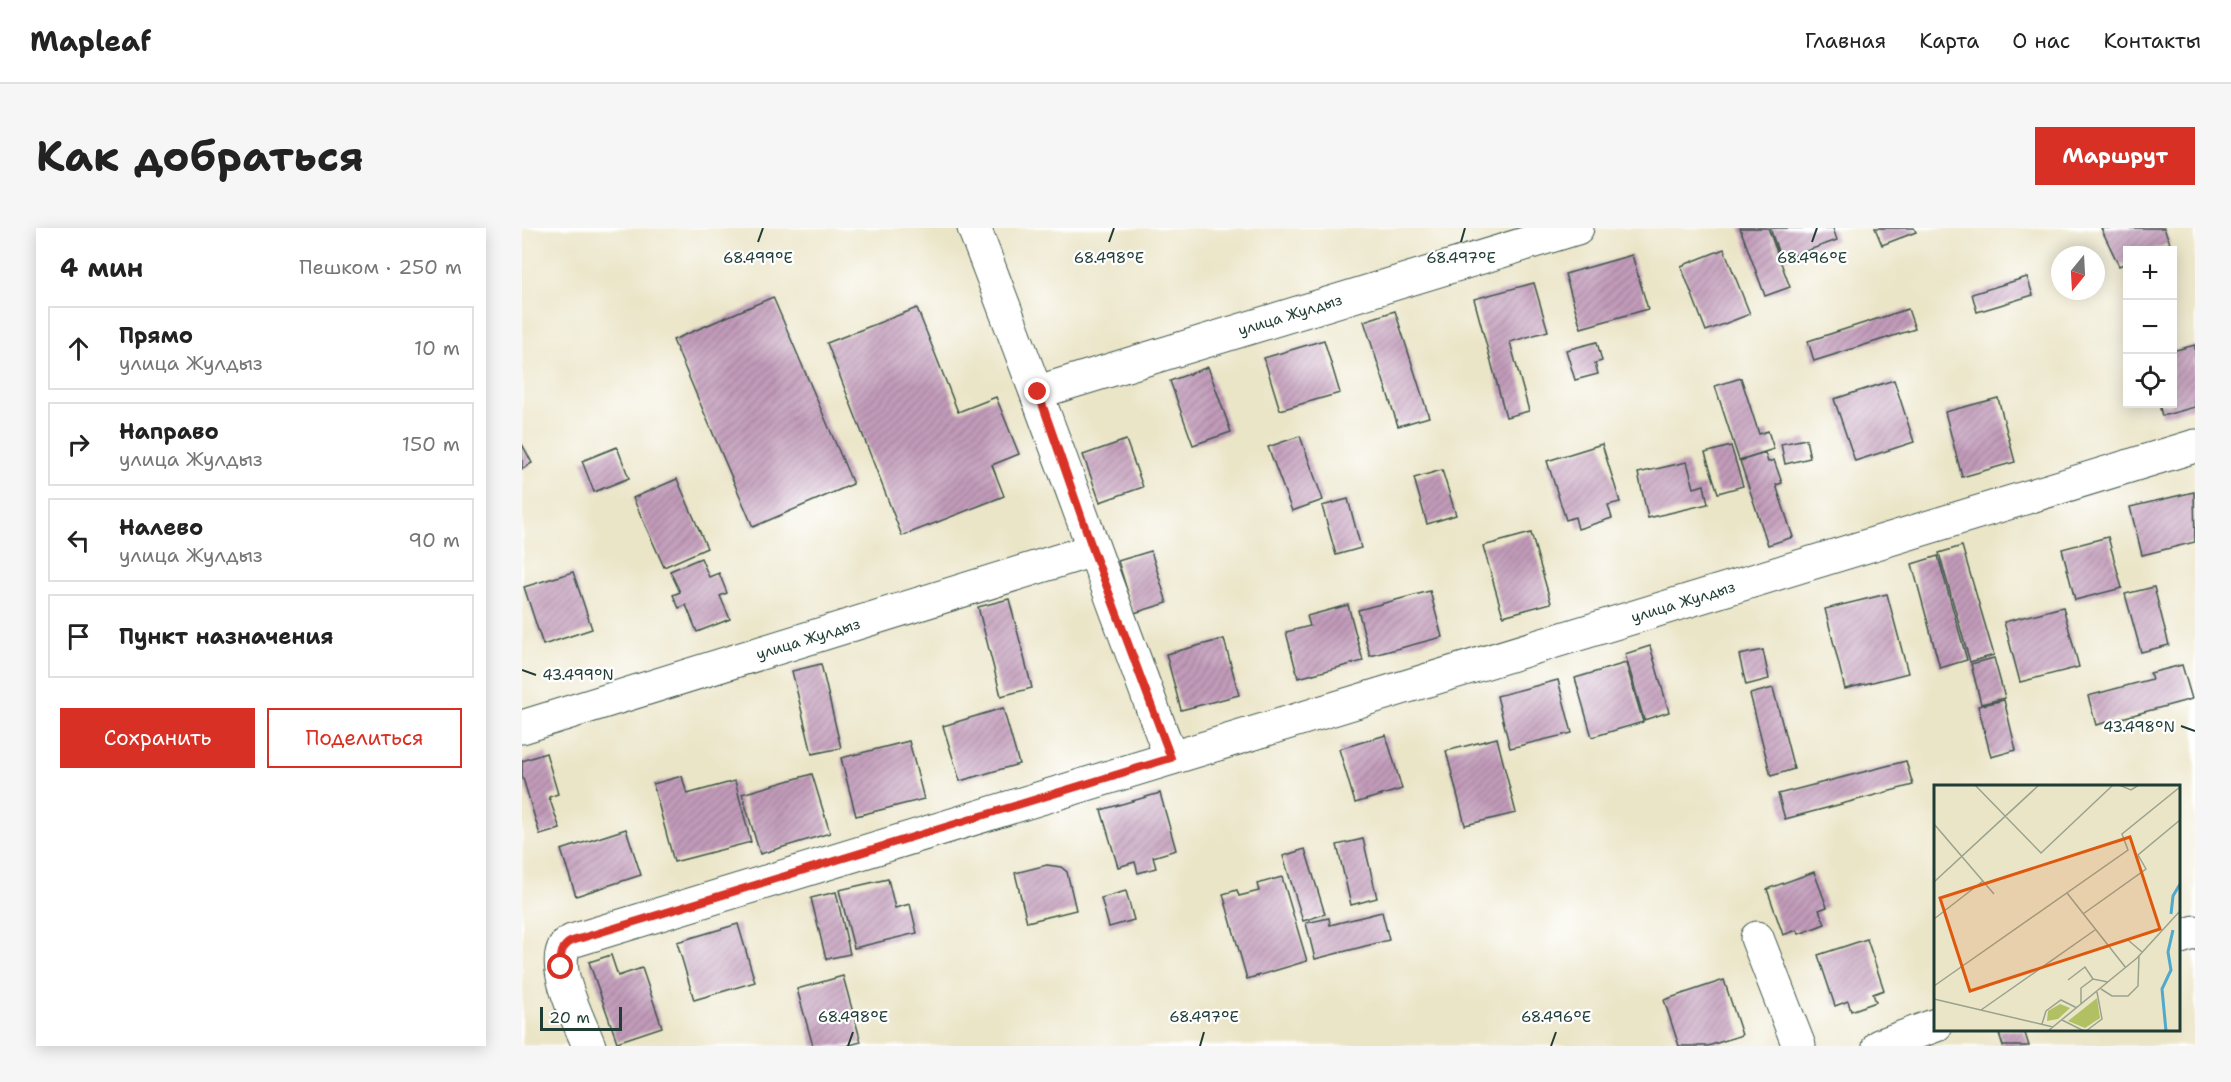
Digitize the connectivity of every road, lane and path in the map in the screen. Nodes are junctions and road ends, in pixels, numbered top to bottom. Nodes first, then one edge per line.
1 (974, 228) edge
2 (1577, 228) edge
3 (1038, 392) junction
4 (2195, 446) edge
5 (1093, 550) junction
6 (522, 727) edge
7 (1171, 758) junction
8 (2195, 932) edge
9 (2180, 937) edge
10 (1757, 938) dead end
11 (1934, 1025) edge
12 (589, 1046) edge
13 (1799, 1046) edge
14 (1880, 1046) edge

1 - 3 street
2 - 3 street, улица Жулдыз
3 - 5 street
4 - 7 street, улица Жулдыз
5 - 6 street, улица Жулдыз
5 - 7 street
7 - 12 street, улица Жулдыз
8 - 9 street
10 - 13 street
11 - 14 street

